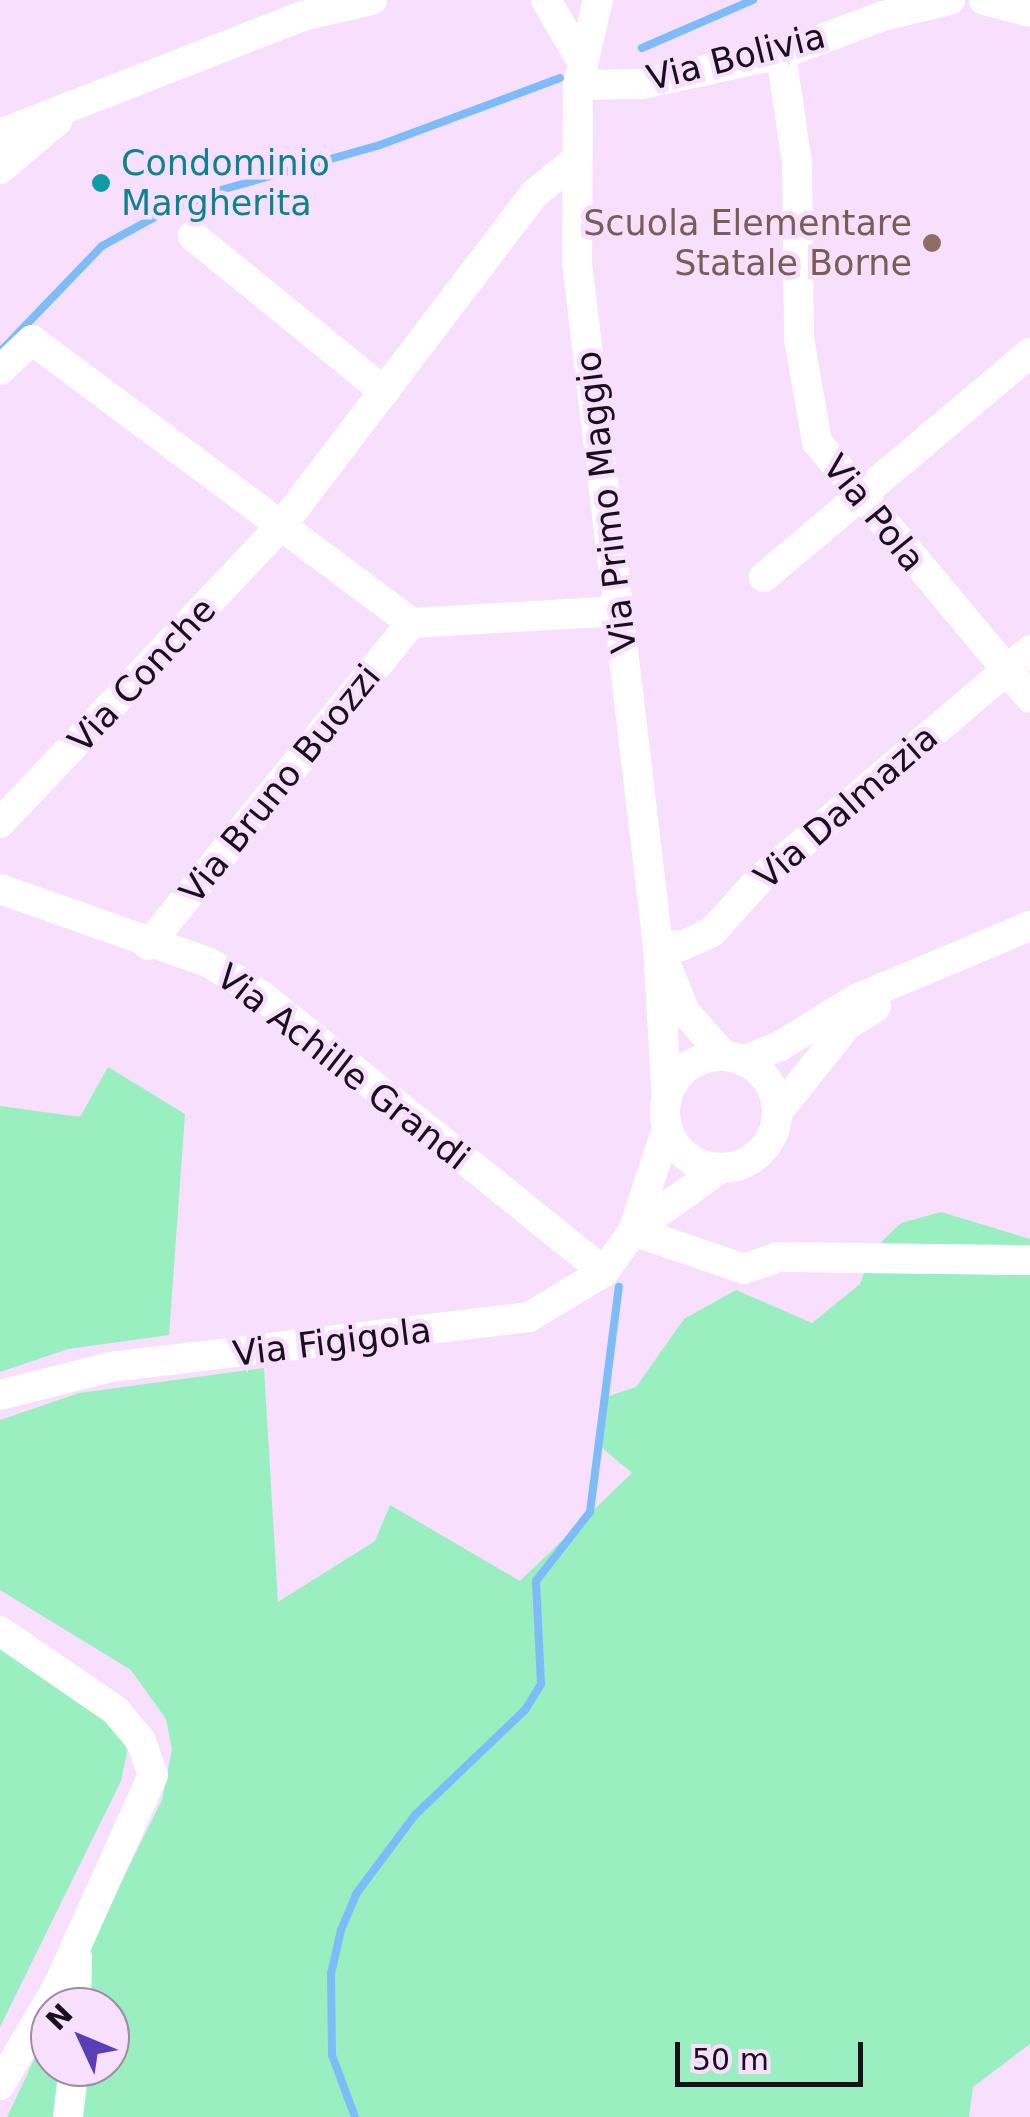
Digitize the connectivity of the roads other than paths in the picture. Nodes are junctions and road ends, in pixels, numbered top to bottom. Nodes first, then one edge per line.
1 (372, 0) edge
2 (546, 0) edge
3 (598, 0) edge
4 (950, 0) edge
5 (984, 0) edge
6 (884, 8) edge
7 (1030, 12) edge
8 (781, 54) junction
9 (579, 71) junction
10 (64, 110) junction
11 (0, 134) edge
12 (572, 163) junction
13 (0, 168) edge
14 (193, 236) dead end
15 (1030, 352) edge
16 (0, 370) edge
17 (386, 392) junction
18 (860, 500) junction
19 (282, 524) junction
20 (764, 577) dead end
21 (620, 611) junction
22 (412, 623) junction
23 (1030, 650) edge
24 (1006, 670) junction
25 (1030, 698) edge
26 (0, 823) edge
27 (0, 888) edge
28 (1030, 926) edge
29 (712, 932) junction
30 (148, 944) junction
31 (658, 945) junction
32 (932, 969) junction
33 (683, 1005) junction
34 (734, 1058) junction
35 (667, 1113) junction
36 (778, 1113) junction
37 (721, 1168) junction
38 (633, 1231) junction
39 (1030, 1260) edge
40 (604, 1272) junction
41 (0, 1395) edge
42 (0, 1631) edge
43 (77, 1944) junction
44 (76, 1987) edge
45 (0, 2085) edge
46 (72, 2087) edge
47 (68, 2117) edge

1 - 10 street
2 - 9 street
3 - 9 street, Via Primo Maggio
4 - 6 street, Via Bolivia
5 - 7 street
6 - 8 street, Via Bolivia
8 - 9 street, Via Bolivia
8 - 18 street, Via Pola
9 - 12 street, Via Primo Maggio
10 - 11 street
10 - 13 street
12 - 17 street, Via Conche
12 - 21 street, Via Primo Maggio
14 - 17 street
15 - 18 street
16 - 19 street
17 - 19 street, Via Conche
18 - 20 street
18 - 24 street, Via Pola
19 - 22 street
19 - 26 street, Via Conche
21 - 22 street
21 - 31 street, Via Primo Maggio
22 - 30 street, Via Bruno Buozzi
23 - 24 street, Via Dalmazia
24 - 25 street, Via Pola
24 - 29 street, Via Dalmazia
27 - 30 street, Via Achille Grandi
28 - 32 street
29 - 31 street
29 - 33 street, Via Dalmazia
30 - 40 street, Via Achille Grandi
31 - 33 street, Via Primo Maggio
31 - 35 street, Via Primo Maggio
32 - 34 street
32 - 36 street
33 - 34 street, Via Primo Maggio
34 - 35 street
34 - 36 street
35 - 37 street
35 - 38 street
36 - 37 street
37 - 38 street
38 - 39 street
38 - 40 street, Via Figigola
40 - 41 street, Via Figigola
42 - 43 street
43 - 44 street
43 - 45 street
46 - 47 street

